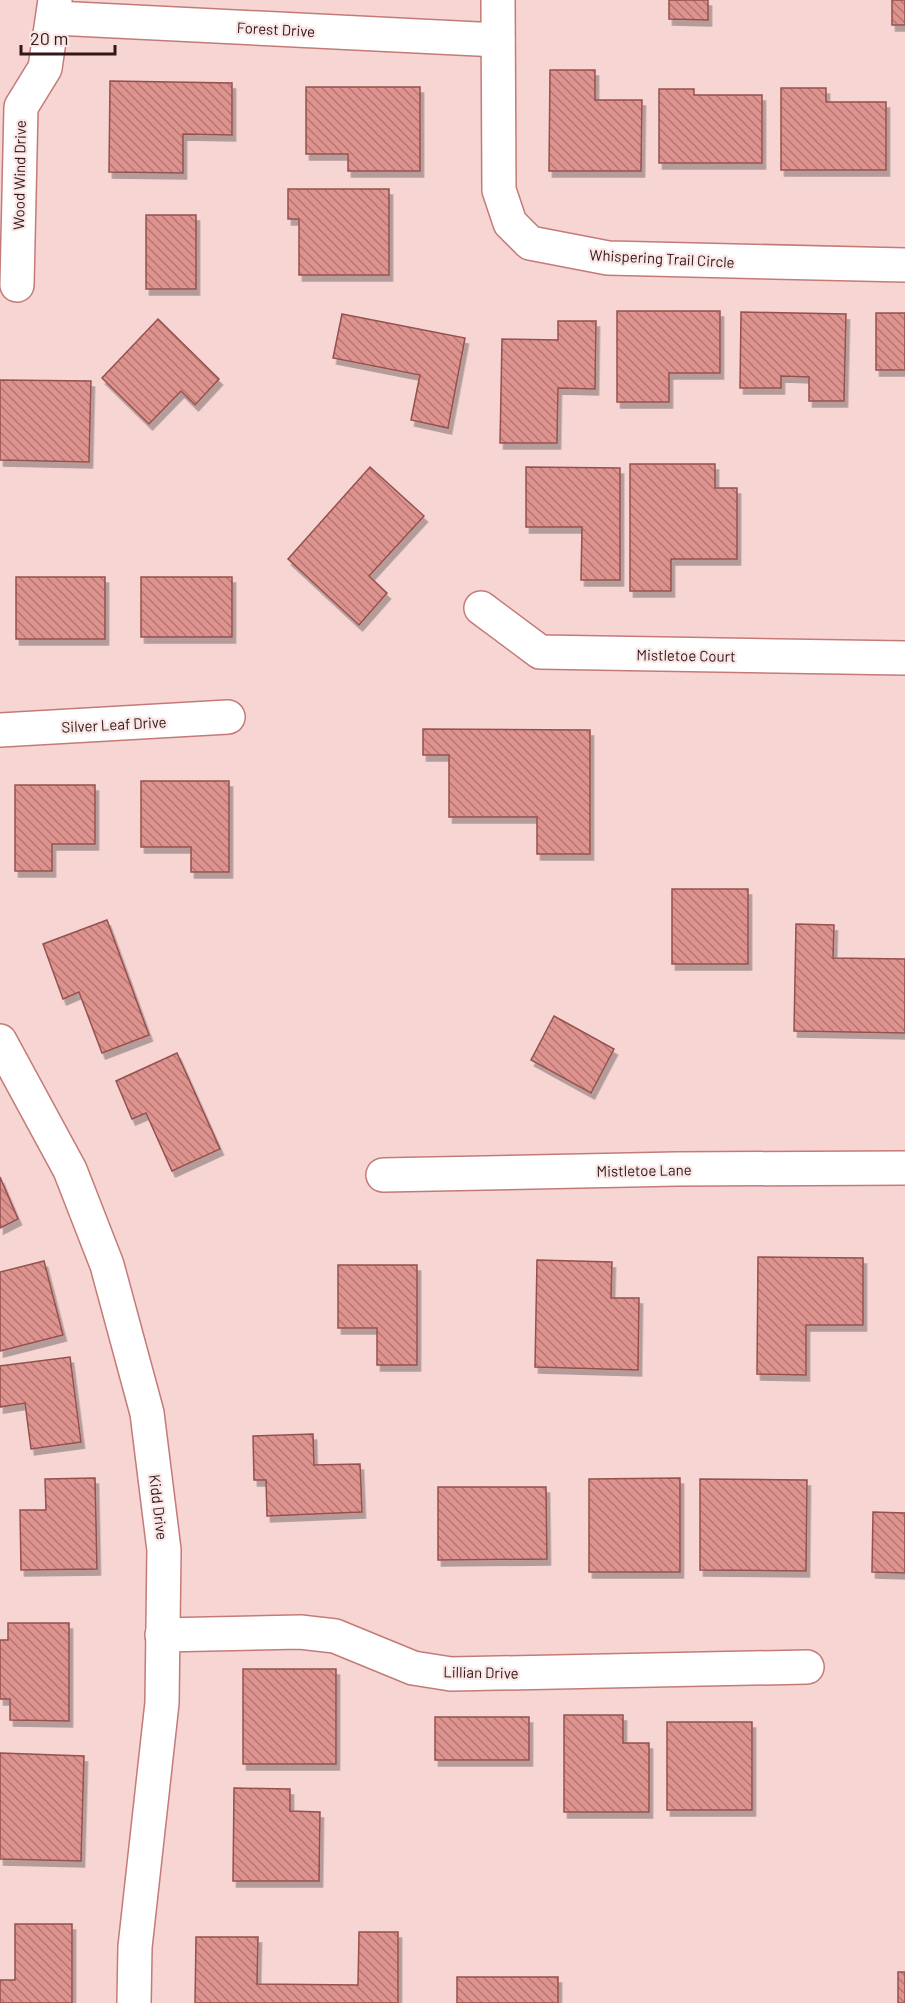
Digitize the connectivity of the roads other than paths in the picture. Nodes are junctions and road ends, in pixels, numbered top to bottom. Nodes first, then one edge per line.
1 (498, 0) edge
2 (55, 9) edge
3 (498, 40) junction
4 (905, 265) edge
5 (17, 285) dead end
6 (481, 608) dead end
7 (905, 658) edge
8 (228, 717) dead end
9 (0, 730) edge
10 (0, 1041) edge
11 (905, 1168) edge
12 (383, 1175) dead end
13 (162, 1635) junction
14 (807, 1667) dead end
15 (134, 2003) edge

1 - 3 street, Whispering Trail Circle
2 - 3 street, Forest Drive
2 - 5 street, Wood Wind Drive
3 - 4 street, Whispering Trail Circle
6 - 7 street, Mistletoe Court
8 - 9 street, Silver Leaf Drive
10 - 13 street, Kidd Drive
11 - 12 street, Mistletoe Lane
13 - 14 street, Lillian Drive
13 - 15 street, Kidd Drive

